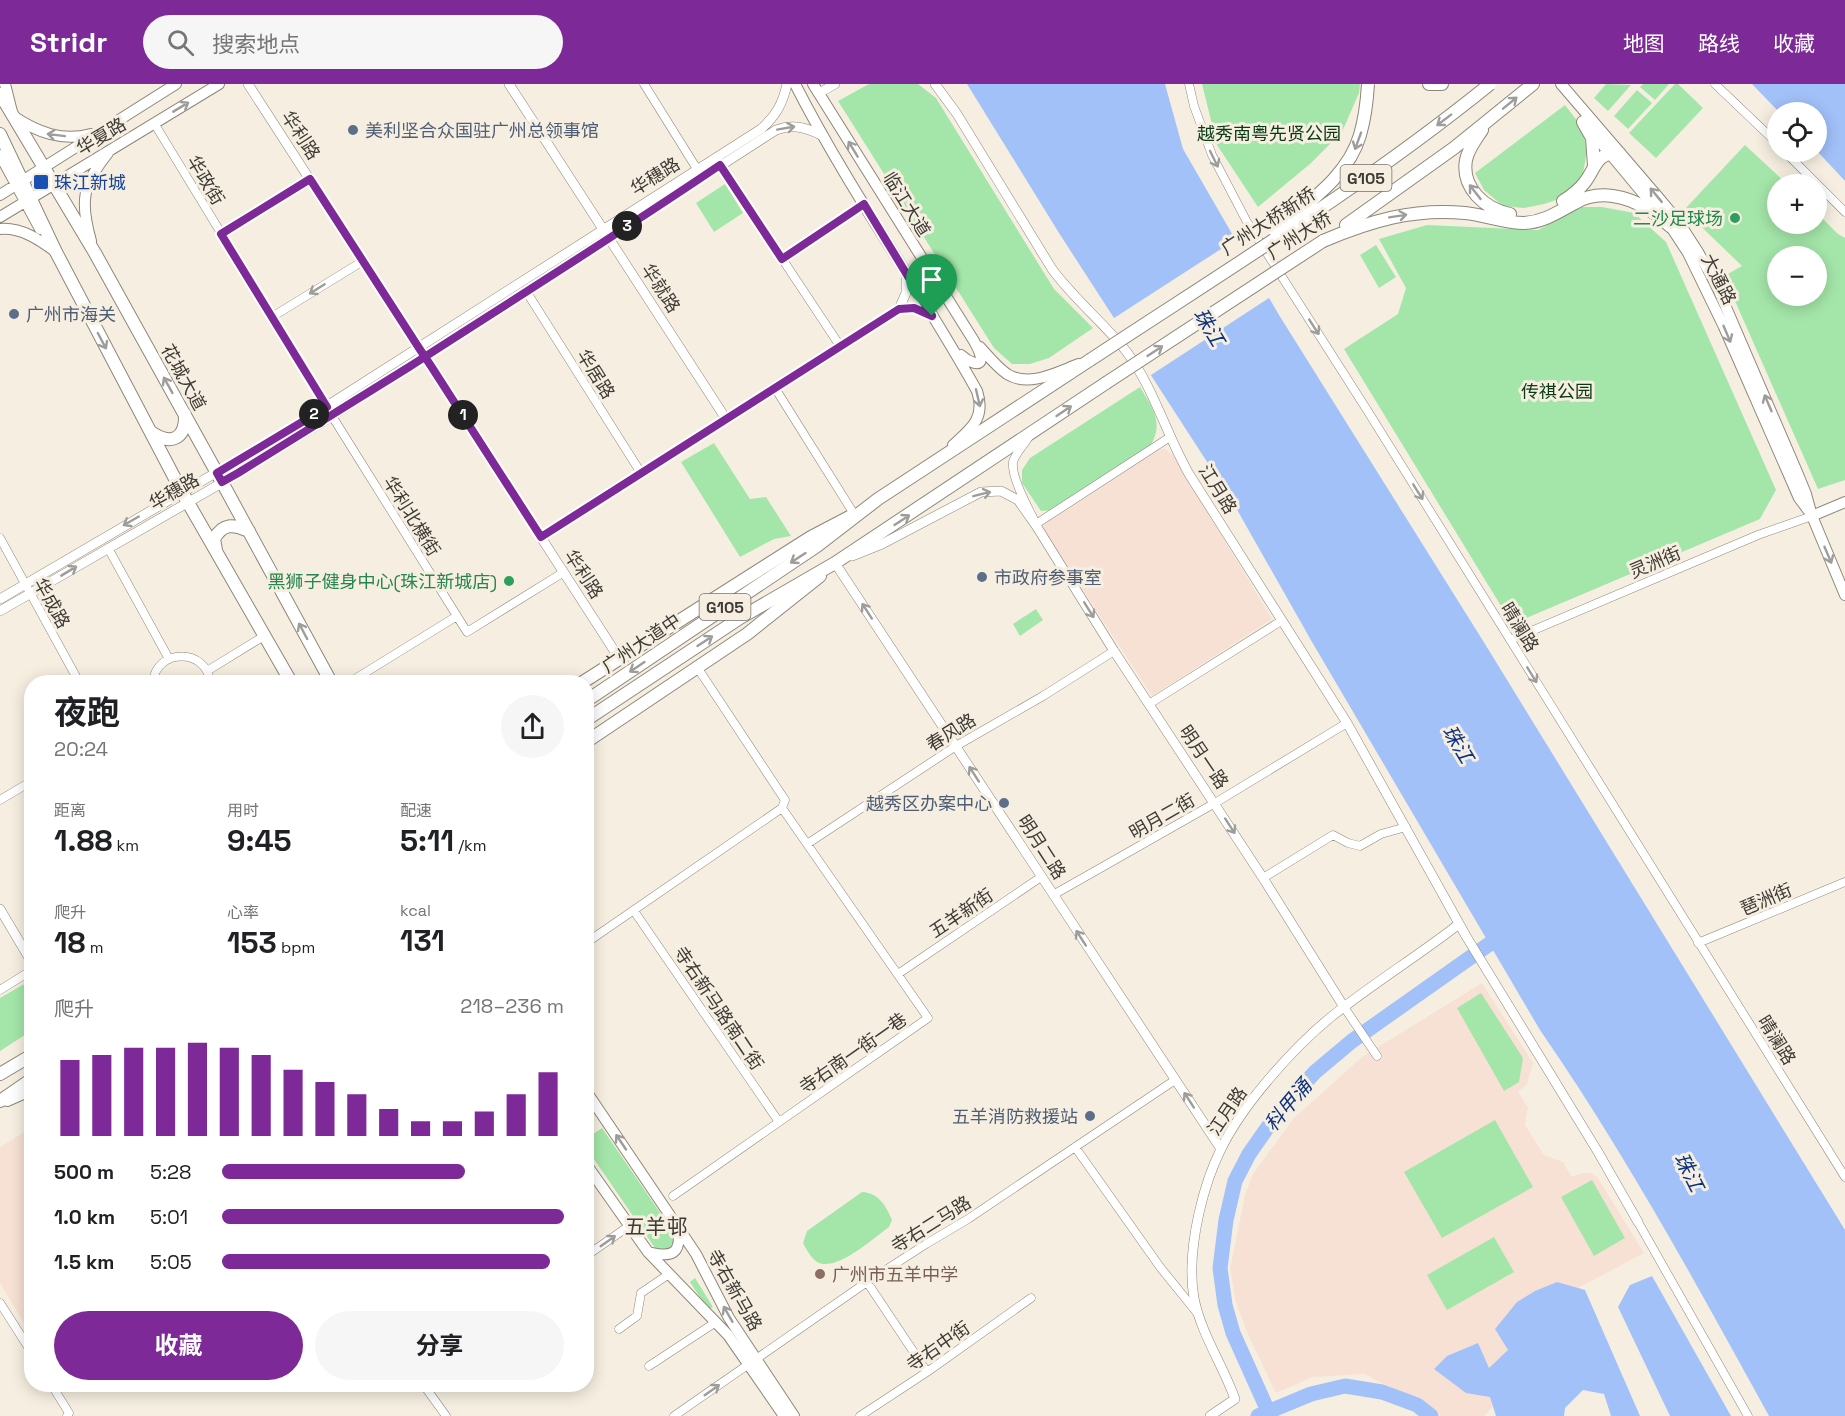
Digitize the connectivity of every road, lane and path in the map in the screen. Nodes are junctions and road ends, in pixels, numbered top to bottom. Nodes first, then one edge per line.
1 (5, 84) edge
2 (176, 84) edge
3 (219, 84) edge
4 (248, 84) edge
5 (509, 84) edge
6 (644, 84) edge
7 (787, 84) edge
8 (795, 84) edge
9 (835, 84) edge
10 (935, 84) edge
11 (1188, 84) edge
12 (1368, 84) edge
13 (1429, 84) edge
14 (1442, 84) edge
15 (1490, 84) edge
16 (1533, 84) edge
17 (1552, 84) edge
18 (1561, 84) edge
19 (1715, 84) edge
20 (816, 87) edge
21 (0, 94) edge
22 (13, 116) junction
23 (1487, 121) junction
24 (1583, 122) junction
25 (154, 123) junction
26 (103, 130) junction
27 (0, 134) edge
28 (1767, 134) edge
29 (821, 135) junction
30 (113, 148) junction
31 (1613, 153) junction
32 (0, 155) edge
33 (1795, 162) edge
34 (720, 165) junction
35 (1593, 165) junction
36 (44, 168) junction
37 (698, 169) junction
38 (310, 179) junction
39 (19, 183) junction
40 (53, 183) junction
41 (0, 195) edge
42 (28, 200) junction
43 (864, 204) junction
44 (1566, 204) junction
45 (1845, 212) edge
46 (0, 217) edge
47 (1671, 227) junction
48 (0, 229) edge
49 (603, 229) junction
50 (221, 234) junction
51 (609, 238) junction
52 (1323, 241) junction
53 (56, 252) junction
54 (94, 253) junction
55 (782, 259) junction
56 (363, 261) junction
57 (1236, 264) junction
58 (905, 270) junction
59 (526, 291) junction
60 (899, 309) junction
61 (932, 316) junction
62 (272, 317) junction
63 (974, 341) junction
64 (840, 346) junction
65 (952, 346) junction
66 (419, 348) junction
67 (425, 357) junction
68 (1090, 360) junction
69 (1106, 383) joint
70 (775, 388) junction
71 (327, 407) junction
72 (184, 414) junction
73 (332, 416) junction
74 (726, 419) junction
75 (150, 431) junction
76 (1032, 433) junction
77 (1170, 437) junction
78 (938, 460) junction
79 (641, 473) junction
80 (220, 478) junction
81 (185, 497) junction
82 (1845, 501) edge
83 (858, 512) junction
84 (1812, 516) junction
85 (1036, 524) junction
86 (249, 531) junction
87 (541, 537) junction
88 (0, 538) edge
89 (108, 548) junction
90 (216, 551) junction
91 (835, 563) junction
92 (564, 572) junction
93 (25, 584) junction
94 (30, 593) junction
95 (1845, 595) edge
96 (0, 599) edge
97 (0, 611) edge
98 (457, 616) junction
99 (1281, 621) junction
100 (264, 636) junction
101 (1510, 640) junction
102 (1114, 651) junction
103 (619, 658) junction
104 (169, 659) junction
105 (698, 667) junction
106 (207, 671) junction
107 (75, 675) edge
108 (155, 675) edge
109 (208, 675) edge
110 (287, 675) edge
111 (327, 675) edge
112 (361, 675) edge
113 (594, 675) edge
114 (594, 696) edge
115 (1149, 704) junction
116 (594, 715) edge
117 (1347, 723) junction
118 (594, 737) edge
119 (956, 746) junction
120 (24, 786) edge
121 (0, 800) edge
122 (1215, 803) junction
123 (782, 808) junction
124 (1406, 826) junction
125 (807, 844) junction
126 (1041, 877) junction
127 (1263, 878) junction
128 (1845, 882) edge
129 (1053, 895) junction
130 (0, 909) edge
131 (634, 910) junction
132 (1460, 924) junction
133 (594, 938) edge
134 (1698, 943) junction
135 (24, 948) edge
136 (898, 974) junction
137 (24, 975) edge
138 (0, 990) edge
139 (1344, 1007) junction
140 (1377, 1056) dead end
141 (24, 1060) edge
142 (0, 1074) edge
143 (1175, 1080) junction
144 (24, 1084) edge
145 (24, 1092) edge
146 (0, 1102) edge
147 (594, 1103) edge
148 (779, 1122) junction
149 (1075, 1147) junction
150 (1221, 1149) junction
151 (594, 1176) edge
152 (1845, 1177) edge
153 (673, 1196) dead end
154 (1638, 1222) joint
155 (629, 1226) junction
156 (677, 1226) junction
157 (594, 1250) edge
158 (648, 1252) junction
159 (669, 1274) junction
160 (867, 1282) junction
161 (1032, 1298) dead end
162 (0, 1303) edge
163 (1198, 1315) junction
164 (716, 1322) junction
165 (619, 1329) dead end
166 (24, 1340) edge
167 (753, 1361) junction
168 (649, 1366) dead end
169 (927, 1372) junction
170 (56, 1392) edge
171 (429, 1392) edge
172 (68, 1414) edge
173 (446, 1416) edge
174 (674, 1416) edge
175 (784, 1416) edge
176 (794, 1416) edge
177 (860, 1416) edge
178 (1210, 1416) edge
179 (1748, 1416) edge

1 - 22 main road
2 - 26 main road, 华夏路
25 -> 3 main road, 华夏路
4 - 38 street, 华利路
5 - 49 street, 华就路
6 - 37 street
7 - 37 street, 华穗路
8 - 29 main road, 临江大道
9 - 20 street
10 - 77 street, 江月路
11 -> 101 street, 晴澜路
12 -> 57 main road, bridge
13 - 14 main road
15 -> 57 main road, 广州大桥新桥 / G105, bridge
23 -> 16 main road, 广州大桥 / G105
17 - 24 main road, 大通路
18 - 31 main road, 大通路
19 - 28 street
63 -> 20 main road, 临江大道
21 - 22 main road, 花城大道
26 -> 22 main road
22 - 36 main road, 花城大道
44 -> 23 main road
23 - 52 main road, 广州大桥 / G105
24 - 31 main road, 大通路
24 - 35 main road
25 - 30 main road, 华夏路
25 - 50 street, 华政街
26 - 30 main road
26 - 36 main road, 华夏路
27 - 39 main road
34 -> 29 street, 华穗路
29 - 43 main road, 临江大道
30 - 40 main road, 华夏路
30 - 54 main road
31 - 35 main road
31 - 47 main road, 大通路
84 -> 31 main road, 大通路
32 - 39 main road
33 - 45 street
34 - 51 street, 华穗路
34 - 55 street
35 - 44 main road
36 - 39 main road, 华夏路
36 - 40 main road, 花城大道
37 - 49 street, 华穗路
38 - 50 street
38 - 56 street, 华利路
39 - 41 main road, 华夏路
39 - 42 main road
40 - 42 main road, 华夏路
40 - 54 main road, 花城大道
42 - 46 main road, 华夏路
42 - 53 main road
43 - 55 street
43 - 58 main road, 临江大道
44 - 47 main road
52 -> 44 main road
47 -> 84 main road, 大通路
48 - 53 main road
49 - 51 street, 华就路
49 - 66 street, 华穗路
50 - 62 street, 华政街
51 - 59 street, 华穗路
51 - 74 street, 华就路
69 -> 52 main road, 广州大桥 / G105, bridge
53 -> 75 main road
72 -> 54 main road, 花城大道
55 - 64 street
56 -> 62 street
56 - 66 street, 华利路
57 - 68 main road, 广州大桥新桥 / G105, bridge
58 - 60 street
58 - 61 main road, 临江大道
59 - 67 street, 华穗路
59 - 79 street, 华居路
60 - 61 street
60 - 64 street
61 - 65 main road, 临江大道
62 - 71 street, 华政街
63 - 65 main road
63 - 68 main road, 临江大道
64 - 70 street
65 -> 78 main road
66 - 67 street, 华利路
66 - 71 street, 华穗路
67 - 73 street, 华穗路
67 - 87 street, 华利路
68 - 78 main road, 广州大道中 / G105
76 -> 69 main road, 广州大道中 / G105
70 - 74 street
70 - 83 street
71 - 80 street, 华穗路
72 - 75 main road
72 - 80 main road, 花城大道
73 - 80 street, 华穗路
73 - 98 street, 华利北横街
74 - 79 street
75 - 81 main road
76 - 85 street, 明月一路
91 -> 76 main road, 广州大道中 / G105
77 - 85 street
77 - 99 street, 江月路
78 - 83 main road, 广州大道中 / G105
79 - 87 street
80 - 81 street, 华穗路
80 - 86 main road, 花城大道
81 - 89 street, 华穗路
81 - 90 main road
81 -> 93 street, 华穗路
82 - 84 main road
83 - 103 main road, 广州大道中
83 -> 114 main road, 广州大道中 / G105
84 -> 95 main road, 大通路
84 - 101 street, 灵洲街
91 -> 85 street, 明月一路
85 -> 102 street, 明月一路
86 - 90 main road
111 -> 86 main road, 花城大道
87 - 92 street, 华利路
88 - 93 street, 华成路
94 -> 89 street, 华穗路
89 - 104 street
90 - 100 main road
91 - 105 main road, 广州大道中
116 -> 91 main road, 广州大道中 / G105
119 -> 91 street, 明月二路
92 - 98 street, 华利北横街
92 - 103 street, 华利路
93 - 94 street, 华成路
93 - 96 street, 华穗路
94 - 97 street, 华穗路
94 - 107 street, 华成路
98 - 112 street
99 - 115 street
99 - 117 street, 江月路
100 - 106 street
100 - 110 main road
101 -> 134 street, 晴澜路
102 - 115 street, 明月一路
102 - 119 street, 春风路
103 - 113 main road, 广州大道中
104 - 106 street
104 - 108 street
105 - 118 main road, 广州大道中
105 - 123 street, 寺右南一街一巷
106 - 109 street
115 - 122 street, 明月一路
117 - 122 street, 明月二街
117 - 124 street, 江月路
119 - 125 street, 春风路
126 -> 119 street, 明月二路
120 - 121 street
122 -> 127 street, 明月一路
122 - 129 street, 明月二街
123 - 125 street, 寺右南一街一巷
123 - 131 street
124 - 127 street
124 - 132 street, 江月路
125 - 136 street, 寺右南一街一巷
126 - 129 street, 明月二路
126 - 136 street, 五羊新街
127 - 139 street, 明月一路
128 - 134 street, 琶洲街
143 -> 129 street, 明月二路
130 - 135 street
131 - 133 street
131 - 148 street, 寺右新马路南二街
132 - 139 street, 江月路
132 - 154 street, 江月路
134 - 152 street, 晴澜路
136 - 148 street, 寺右南一街一巷
137 - 138 street
139 - 140 street
139 - 150 street, 江月路
141 - 142 main road
143 - 149 street, 寺右二马路
150 -> 143 street, 明月二路
144 - 146 main road
145 - 146 main road
156 -> 147 main road, 寺右新马路
148 - 153 street, 寺右南一街一巷
149 - 160 street, 寺右二马路
149 - 163 street
150 - 163 street, 江月路
151 - 155 main road, 寺右新马路
154 - 179 street
157 -> 155 street
155 - 158 main road, 寺右新马路
156 - 158 main road
167 -> 156 main road, 寺右新马路
158 - 159 main road, 寺右新马路
159 - 164 main road, 寺右新马路
159 - 165 street
160 - 167 street, 寺右二马路
160 - 169 street
161 - 169 street, 寺右中街
162 - 166 street
163 - 178 street, 江月路
164 - 167 main road, 寺右新马路
164 - 168 street
174 -> 167 street, 寺右二马路
167 - 175 main road, 寺右新马路
167 - 176 main road, 寺右新马路
169 - 177 street, 寺右中街
170 - 172 street
171 - 173 street

